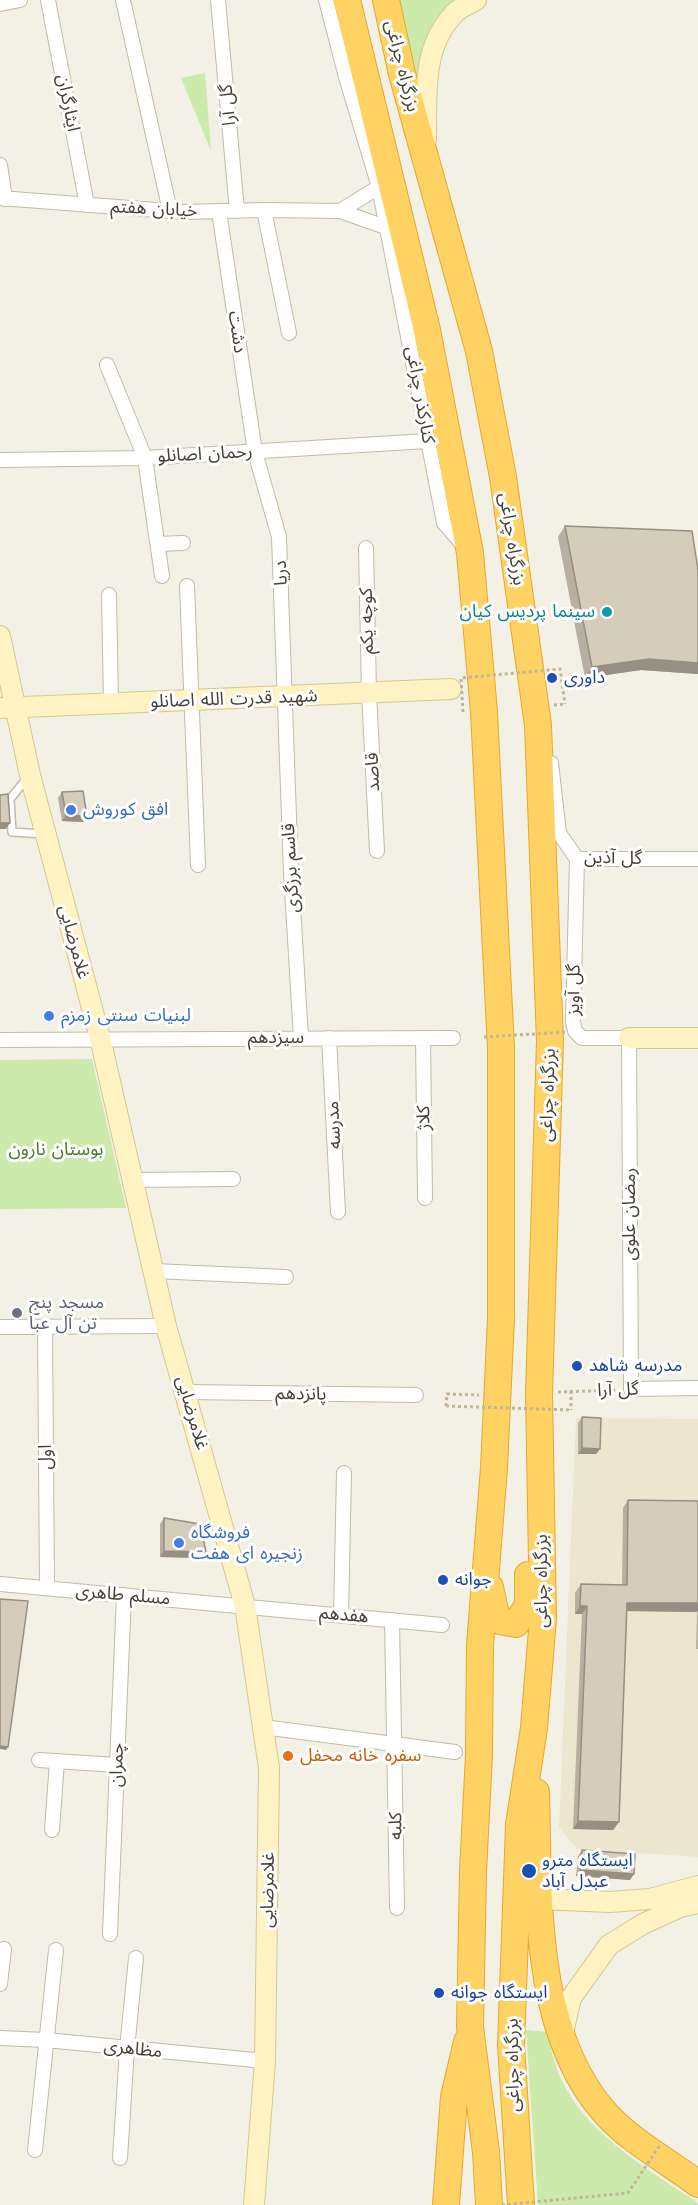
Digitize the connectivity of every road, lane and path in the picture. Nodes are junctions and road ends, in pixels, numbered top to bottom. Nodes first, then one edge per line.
1 (20, 0) edge
2 (48, 0) edge
3 (123, 0) edge
4 (218, 0) edge
5 (326, 0) edge
6 (347, 0) edge
7 (386, 0) edge
8 (476, 0) edge
9 (0, 4) edge
10 (425, 154) junction
11 (0, 165) edge
12 (379, 187) junction
13 (3, 199) edge
14 (87, 206) junction
15 (264, 210) junction
16 (170, 211) junction
17 (219, 211) junction
18 (237, 211) junction
19 (340, 211) junction
20 (388, 228) junction
21 (289, 333) dead end
22 (107, 365) dead end
23 (428, 441) junction
24 (255, 452) junction
25 (145, 458) junction
26 (0, 460) edge
27 (183, 543) dead end
28 (158, 544) junction
29 (366, 548) dead end
30 (470, 553) junction
31 (162, 576) dead end
32 (187, 586) dead end
33 (109, 595) dead end
34 (0, 636) edge
35 (451, 689) dead end
36 (369, 693) junction
37 (285, 697) junction
38 (190, 700) junction
39 (111, 704) junction
40 (565, 704) dead end
41 (8, 707) edge
42 (463, 712) dead end
43 (544, 734) junction
44 (30, 775) junction
45 (45, 834) junction
46 (377, 851) dead end
47 (577, 859) junction
48 (698, 859) edge
49 (198, 865) dead end
50 (568, 1032) dead end
51 (484, 1037) dead end
52 (100, 1038) junction
53 (301, 1038) junction
54 (329, 1038) junction
55 (423, 1038) junction
56 (453, 1038) dead end
57 (628, 1038) junction
58 (698, 1038) edge
59 (0, 1040) edge
60 (233, 1179) dead end
61 (133, 1180) junction
62 (425, 1198) dead end
63 (338, 1212) dead end
64 (154, 1271) junction
65 (286, 1276) dead end
66 (166, 1326) junction
67 (0, 1327) edge
68 (45, 1327) junction
69 (698, 1388) edge
70 (631, 1389) junction
71 (571, 1391) junction
72 (186, 1392) junction
73 (538, 1392) junction
74 (416, 1395) dead end
75 (497, 1396) junction
76 (344, 1473) dead end
77 (540, 1478) junction
78 (486, 1563) junction
79 (0, 1584) edge
80 (47, 1588) junction
81 (124, 1595) junction
82 (246, 1606) junction
83 (341, 1615) junction
84 (392, 1620) junction
85 (442, 1625) dead end
86 (263, 1727) junction
87 (534, 1728) junction
88 (395, 1744) junction
89 (455, 1752) dead end
90 (39, 1760) dead end
91 (57, 1761) junction
92 (117, 1765) junction
93 (52, 1830) dead end
94 (698, 1886) edge
95 (539, 1899) junction
96 (698, 1903) edge
97 (397, 1908) dead end
98 (110, 1934) dead end
99 (4, 1948) dead end
100 (56, 1950) dead end
101 (136, 1958) dead end
102 (0, 1984) edge
103 (470, 2027) junction
104 (562, 2037) junction
105 (0, 2038) edge
106 (46, 2040) junction
107 (127, 2049) junction
108 (265, 2061) junction
109 (660, 2145) dead end
110 (35, 2150) dead end
111 (120, 2158) dead end
112 (691, 2177) edge
113 (254, 2205) edge
114 (446, 2205) edge
115 (489, 2205) edge
116 (502, 2205) edge
117 (521, 2205) edge

1 - 9 street
2 - 14 street, ایثارگران
3 - 16 street
4 - 18 street, گل آرا
5 - 12 street, کنارکذر چراغی
6 - 30 highway, بزرگراه چراغی
7 - 10 highway, بزرگراه چراغی
8 - 10 main road
10 - 43 highway, بزرگراه چراغی
11 - 13 street
12 - 19 street
12 - 20 street, کنارکذر چراغی
13 - 14 street, خیابان هفتم
14 - 16 street, خیابان هفتم
15 - 18 street, خیابان هفتم
15 - 19 street, خیابان هفتم
15 - 21 street
16 - 17 street, خیابان هفتم
17 - 18 street, خیابان هفتم
17 - 24 street, دشت
19 - 20 street
20 - 23 street, کنارکذر چراغی
22 - 25 street
23 - 24 street, رحمان اصانلو
23 - 30 street, کنارکذر چراغی
24 - 25 street, رحمان اصانلو
24 - 37 street, دریا
25 - 26 street, رحمان اصانلو
25 - 28 street
27 - 28 street
28 - 31 street
29 - 36 street, کوچه یکم
30 - 75 highway, بزرگراه چراغی
32 - 38 street
33 - 39 street
34 - 41 main road, غلامرضایی
35 - 36 main road, شهید قدرت الله اصانلو
36 - 37 main road, شهید قدرت الله اصانلو
36 - 46 street, قاصد
37 - 38 main road, شهید قدرت الله اصانلو
37 - 53 street, قاسم برزگری
38 - 39 main road, شهید قدرت الله اصانلو
38 - 49 street
39 - 41 main road, شهید قدرت الله اصانلو
40 - 42 path, bridge
41 - 44 main road, غلامرضایی
43 - 47 street, گل آذین
43 - 73 highway, بزرگراه چراغی
44 - 45 main road, غلامرضایی
44 - 45 lane
45 - 52 main road, غلامرضایی
47 - 48 street, گل آذین
47 - 57 street, گل آویز
50 - 51 path, bridge
52 - 53 street, سیزدهم
52 - 59 street, سیزدهم
52 - 61 main road, غلامرضایی
53 - 54 street, سیزدهم
54 - 55 street, سیزدهم
54 - 63 street, مدرسه
55 - 56 street, سیزدهم
55 - 62 street, کلاژ
57 - 58 main road, گل آویز
57 - 70 street, رمضان علوی
60 - 61 street
61 - 64 main road, غلامرضایی
64 - 65 street
64 - 66 main road, غلامرضایی
66 - 68 street
66 - 72 main road, غلامرضایی
67 - 68 street
68 - 80 street, اول
69 - 70 street, گل آرا
70 - 71 path, گل آرا
71 - 73 path, گل آرا
71 - 75 path, bridge
72 - 74 street, پانزدهم
72 - 82 main road, غلامرضایی
73 - 77 highway, بزرگراه چراغی
75 - 78 highway, بزرگراه چراغی
76 - 83 street
77 - 78 highway
77 - 87 highway, بزرگراه چراغی
78 - 103 highway, بزرگراه چراغی
79 - 80 street, مسلم طاهری
80 - 81 street, مسلم طاهری
81 - 82 street, مسلم طاهری
81 - 92 street, چمران
82 - 83 street, هفدهم
82 - 86 main road, غلامرضایی
83 - 84 street, هفدهم
84 - 85 street, هفدهم
84 - 88 street, کلبه
86 - 88 street
86 - 108 main road, غلامرضایی
87 - 95 highway
87 - 117 highway, بزرگراه چراغی
88 - 89 street
88 - 97 street, کلبه
90 - 91 street
91 - 92 street
91 - 93 street
92 - 98 street, چمران
94 - 95 main road
95 - 104 highway
96 - 104 main road
99 - 102 street
100 - 106 street
101 - 107 street
103 - 114 highway
103 - 115 highway, بزرگراه چراغی
104 - 112 highway
105 - 106 street, مظاهری
106 - 107 street, مظاهری
106 - 110 street
107 - 108 street, مظاهری
107 - 111 street
108 - 113 main road, غلامرضایی
109 - 116 path, bridge

